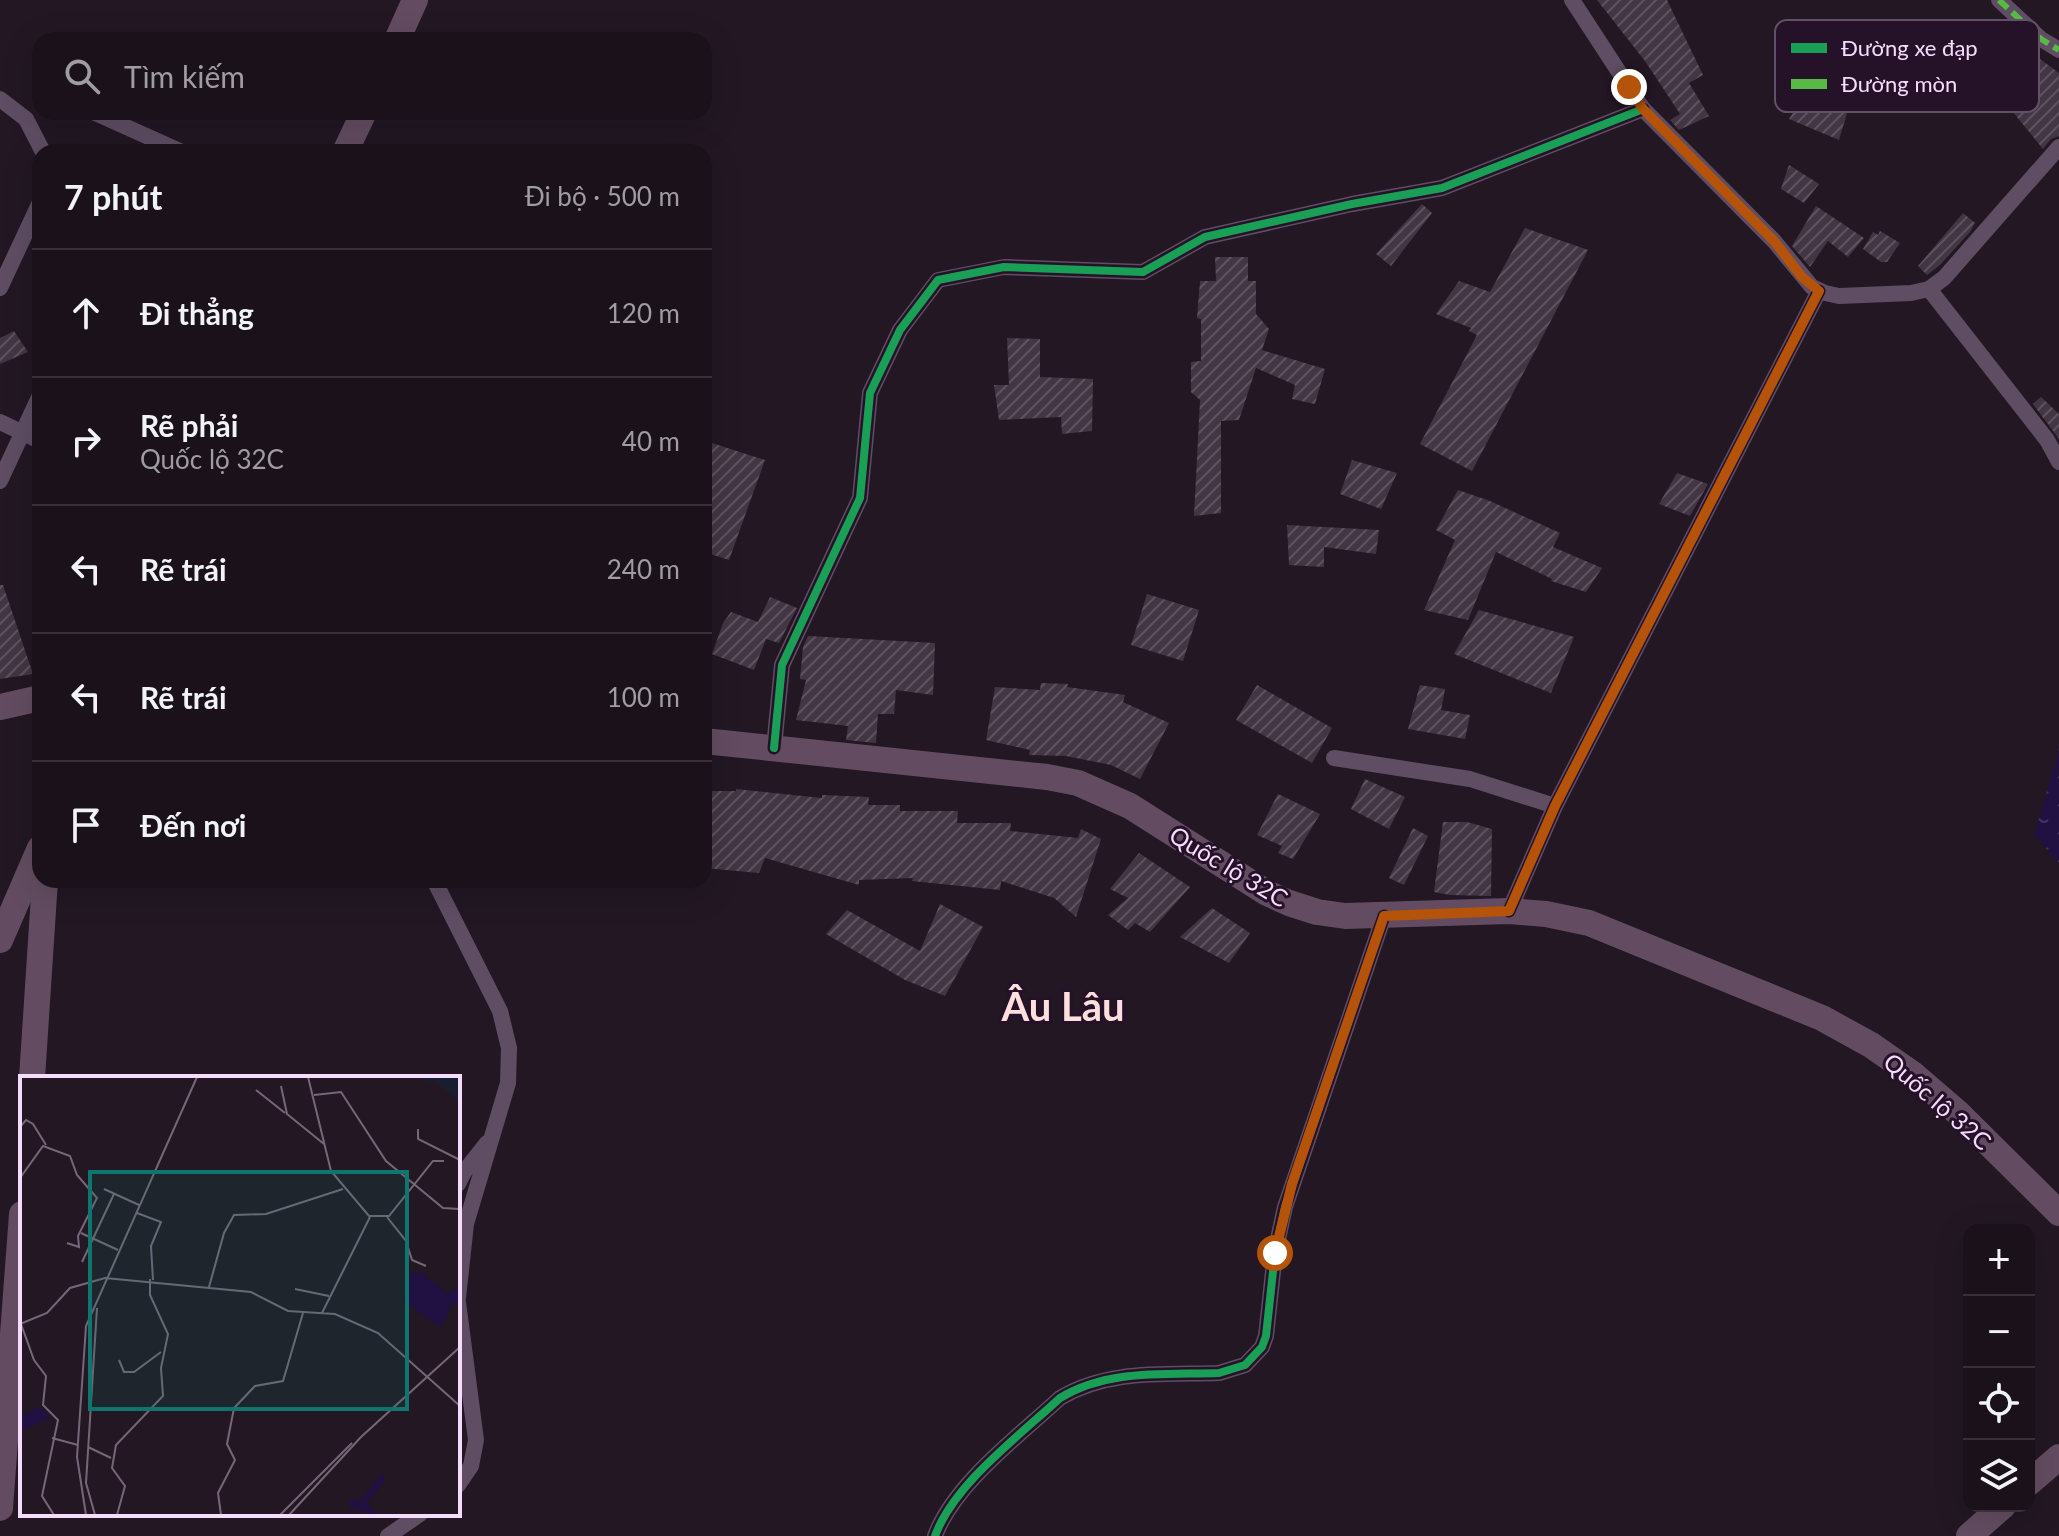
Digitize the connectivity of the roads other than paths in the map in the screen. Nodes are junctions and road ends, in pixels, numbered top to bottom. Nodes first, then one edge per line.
1 (415, 0) edge
2 (1572, 0) edge
3 (1999, 0) edge
4 (2021, 20) edge
5 (401, 32) edge
6 (2039, 37) edge
7 (2059, 50) edge
8 (0, 99) edge
9 (1643, 109) junction
10 (107, 120) edge
11 (360, 120) edge
12 (39, 144) edge
13 (150, 144) edge
14 (349, 144) edge
15 (2059, 147) edge
16 (32, 219) edge
17 (0, 288) edge
18 (1929, 289) junction
19 (1819, 291) junction
20 (32, 413) edge
21 (0, 422) edge
22 (23, 433) junction
23 (32, 437) edge
24 (2059, 462) edge
25 (0, 481) edge
26 (32, 700) edge
27 (0, 707) edge
28 (712, 742) edge
29 (774, 748) junction
30 (1334, 758) dead end
31 (1555, 806) junction
32 (32, 866) edge
33 (44, 888) edge
34 (438, 888) edge
35 (1509, 911) junction
36 (1384, 916) junction
37 (0, 940) edge
38 (32, 1076) edge
39 (492, 1136) junction
40 (460, 1180) edge
41 (2059, 1213) edge
42 (20, 1241) edge
43 (460, 1281) edge
44 (460, 1316) edge
45 (2059, 1457) edge
46 (2035, 1478) edge
47 (460, 1482) edge
48 (0, 1508) edge
49 (1996, 1512) edge
50 (417, 1516) edge
51 (388, 1536) edge
52 (935, 1536) edge
53 (1969, 1536) edge

1 - 5 main road
2 - 9 street
3 - 4 street
6 - 7 street
8 - 12 street
9 - 19 street
9 - 29 street
10 - 13 street
11 - 14 main road
15 - 18 street
16 - 17 street
18 - 19 street
18 - 24 street
19 - 31 street
20 - 22 street
21 - 22 street
22 - 23 street
22 - 25 street
26 - 27 main road
28 - 29 main road, Quốc lộ 32C
29 - 36 main road, Quốc lộ 32C
30 - 31 street
31 - 35 street
32 - 37 main road
33 - 38 main road
34 - 39 street
35 - 36 main road, Quốc lộ 32C
35 - 41 main road, Quốc lộ 32C
36 - 52 street
39 - 40 street
39 - 43 street
42 - 48 main road
44 - 47 street
45 - 46 main road
49 - 53 main road
50 - 51 street

